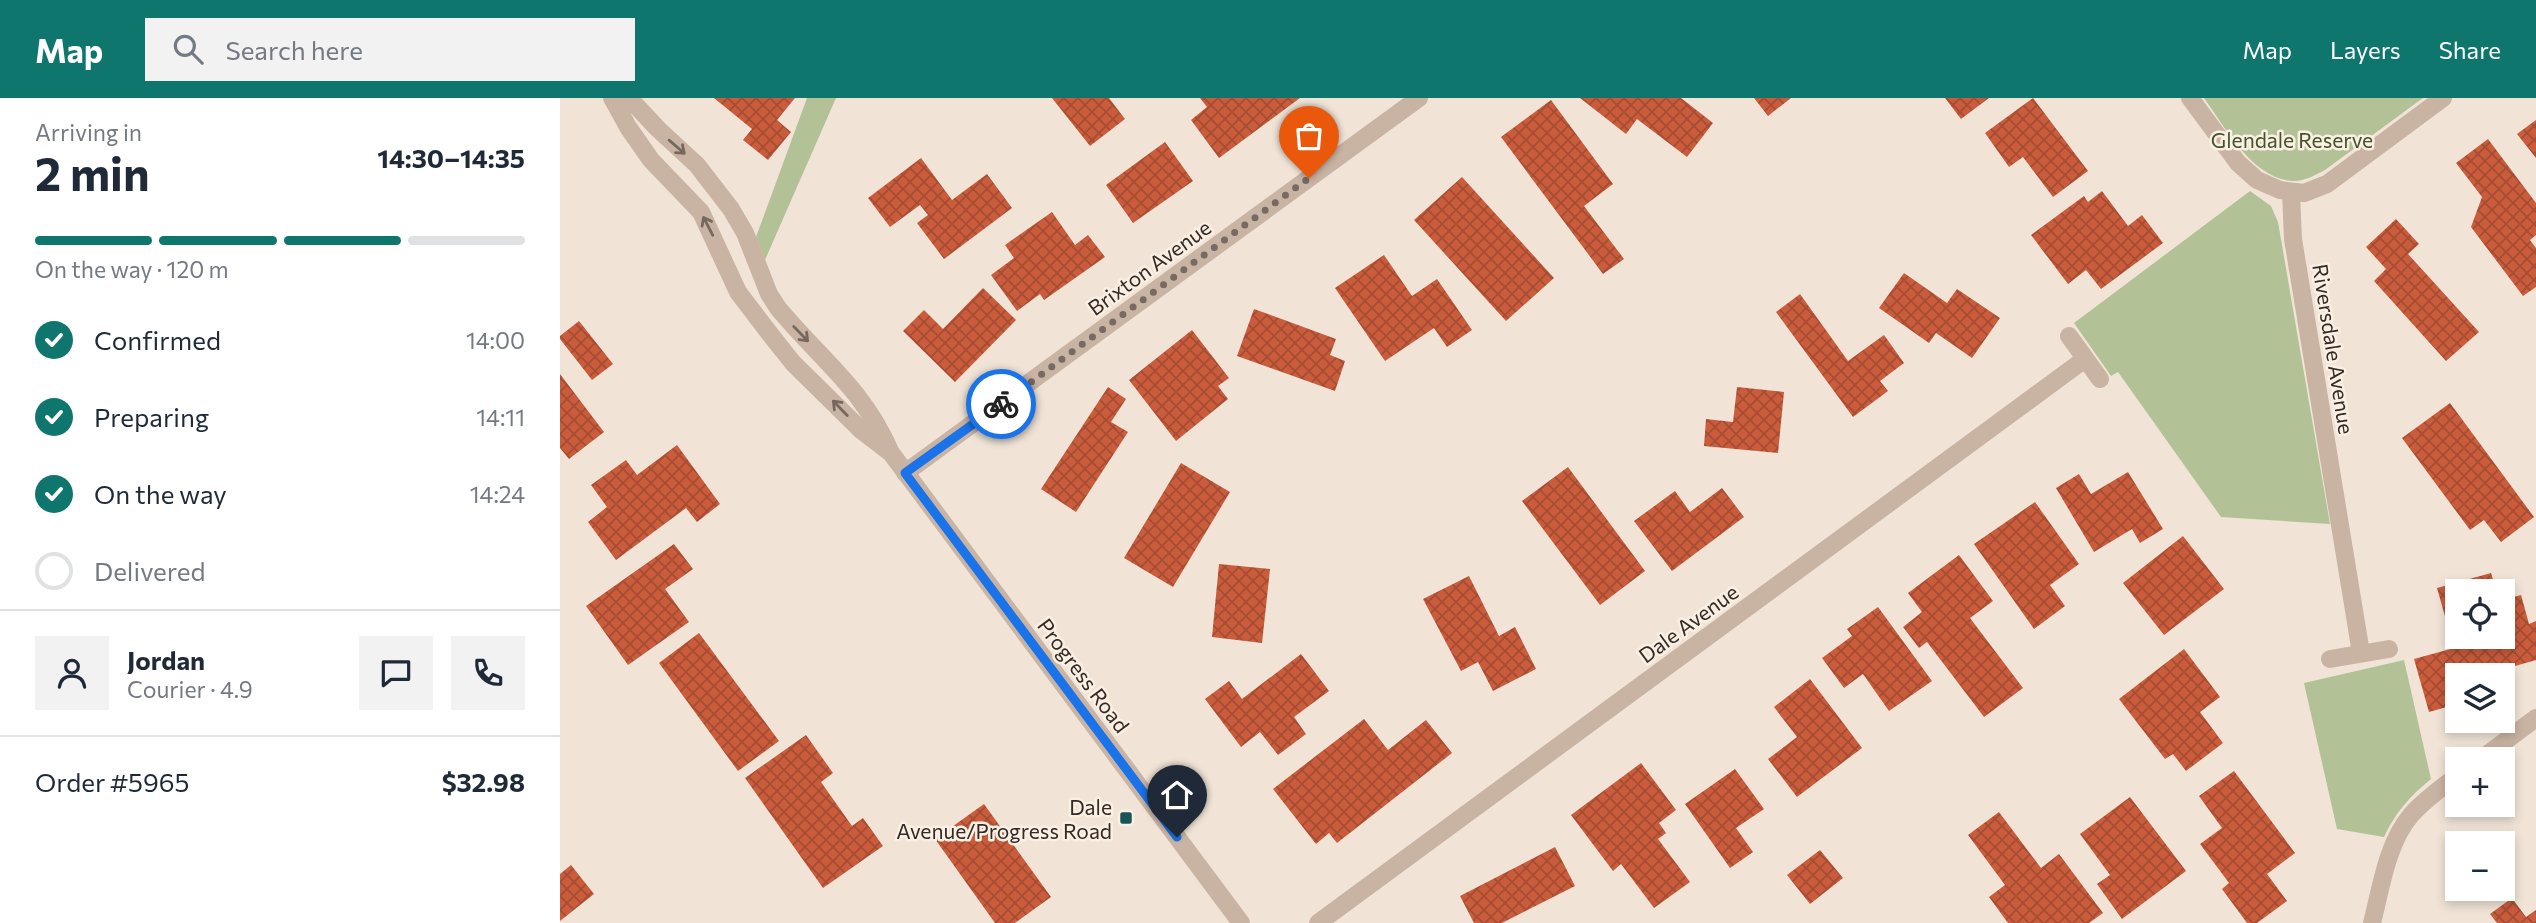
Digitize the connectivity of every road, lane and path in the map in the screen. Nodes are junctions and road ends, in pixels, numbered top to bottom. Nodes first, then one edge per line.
1 (612, 98) edge
2 (629, 98) edge
3 (1419, 98) edge
4 (2190, 98) edge
5 (2443, 98) edge
6 (2291, 193) junction
7 (2068, 336) dead end
8 (2085, 359) junction
9 (2099, 379) dead end
10 (891, 453) junction
11 (905, 473) junction
12 (2389, 649) dead end
13 (2361, 653) junction
14 (2330, 659) dead end
15 (2536, 718) edge
16 (2497, 747) edge
17 (2445, 786) edge
18 (1241, 923) edge
19 (1318, 923) edge
20 (2372, 923) edge

10 -> 1 street, Progress Road
2 -> 10 street, Progress Road
3 - 11 street, Brixton Avenue
4 - 6 street
5 - 6 street
6 - 13 street, Riversdale Avenue
7 - 8 street
8 - 9 street
8 - 19 street, Dale Avenue
10 - 11 street, Progress Road
11 - 18 street, Progress Road
12 - 13 street
13 - 14 street
15 - 16 street
17 - 20 street

